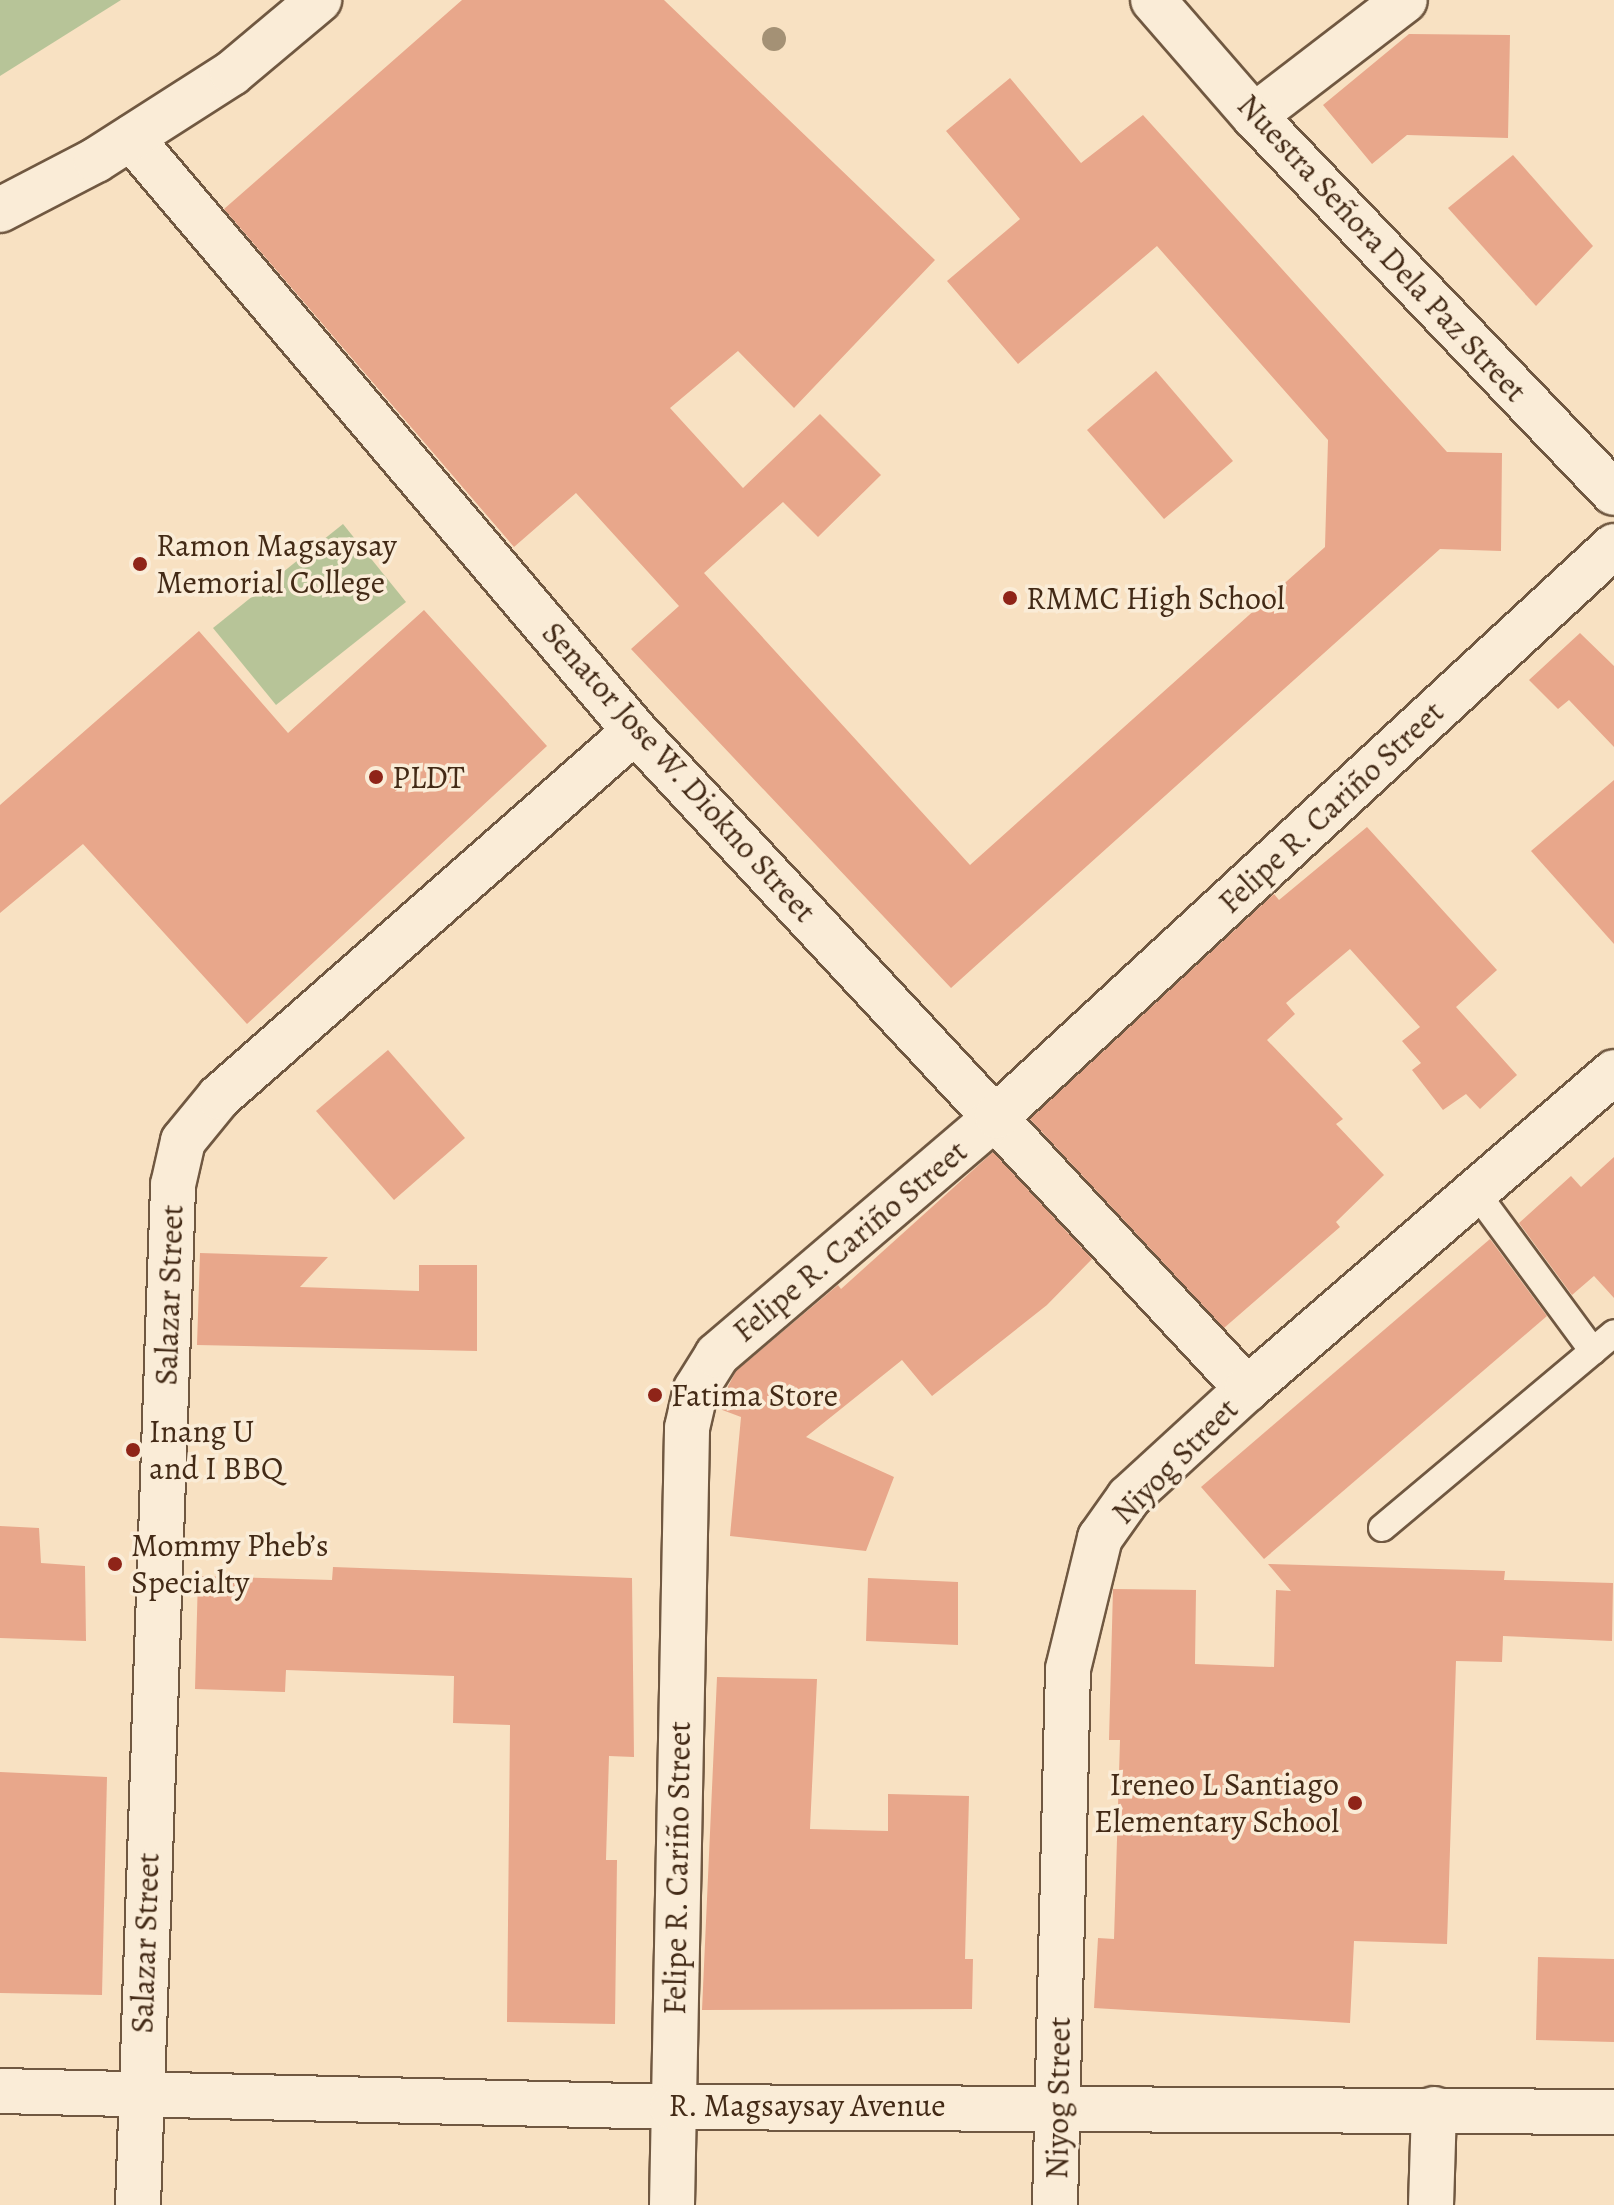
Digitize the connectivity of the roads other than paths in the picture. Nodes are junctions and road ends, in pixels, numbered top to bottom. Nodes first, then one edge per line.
1 (319, 0) edge
2 (1153, 0) edge
3 (1405, 0) edge
4 (1254, 116) junction
5 (131, 138) junction
6 (0, 210) edge
7 (1614, 493) edge
8 (1614, 546) edge
9 (635, 731) junction
10 (1614, 1072) edge
11 (997, 1116) junction
12 (1475, 1191) junction
13 (1614, 1333) edge
14 (1593, 1351) junction
15 (1247, 1389) junction
16 (1382, 1528) dead end
17 (0, 2091) edge
18 (139, 2094) junction
19 (1057, 2104) junction
20 (672, 2107) junction
21 (1434, 2109) junction
22 (1614, 2112) edge
23 (138, 2205) edge
24 (672, 2205) edge
25 (1055, 2205) edge
26 (1431, 2205) edge

1 - 5 street
2 - 4 street, Nuestra Señora Dela Paz Street
3 - 4 street
4 - 7 street, Nuestra Señora Dela Paz Street
5 - 6 street
5 - 9 street, Senator Jose W. Diokno Street
8 - 11 street, Felipe R. Cariño Street
9 - 11 street, Senator Jose W. Diokno Street
9 - 18 street, Salazar Street
10 - 12 street, Niyog Street
11 - 15 street, Senator Jose W. Diokno Street
11 - 20 street, Felipe R. Cariño Street
12 - 14 lane
12 - 15 street, Niyog Street
13 - 14 lane
14 - 16 lane
15 - 19 street, Niyog Street
17 - 18 street, R. Magsaysay Avenue
18 - 20 street, R. Magsaysay Avenue
18 - 23 street, Salazar Street
19 - 20 street, R. Magsaysay Avenue
19 - 21 street, R. Magsaysay Avenue
19 - 25 street, Niyog Street
20 - 24 street, Felipe R. Cariño Street
21 - 22 street, R. Magsaysay Avenue
21 - 26 street

